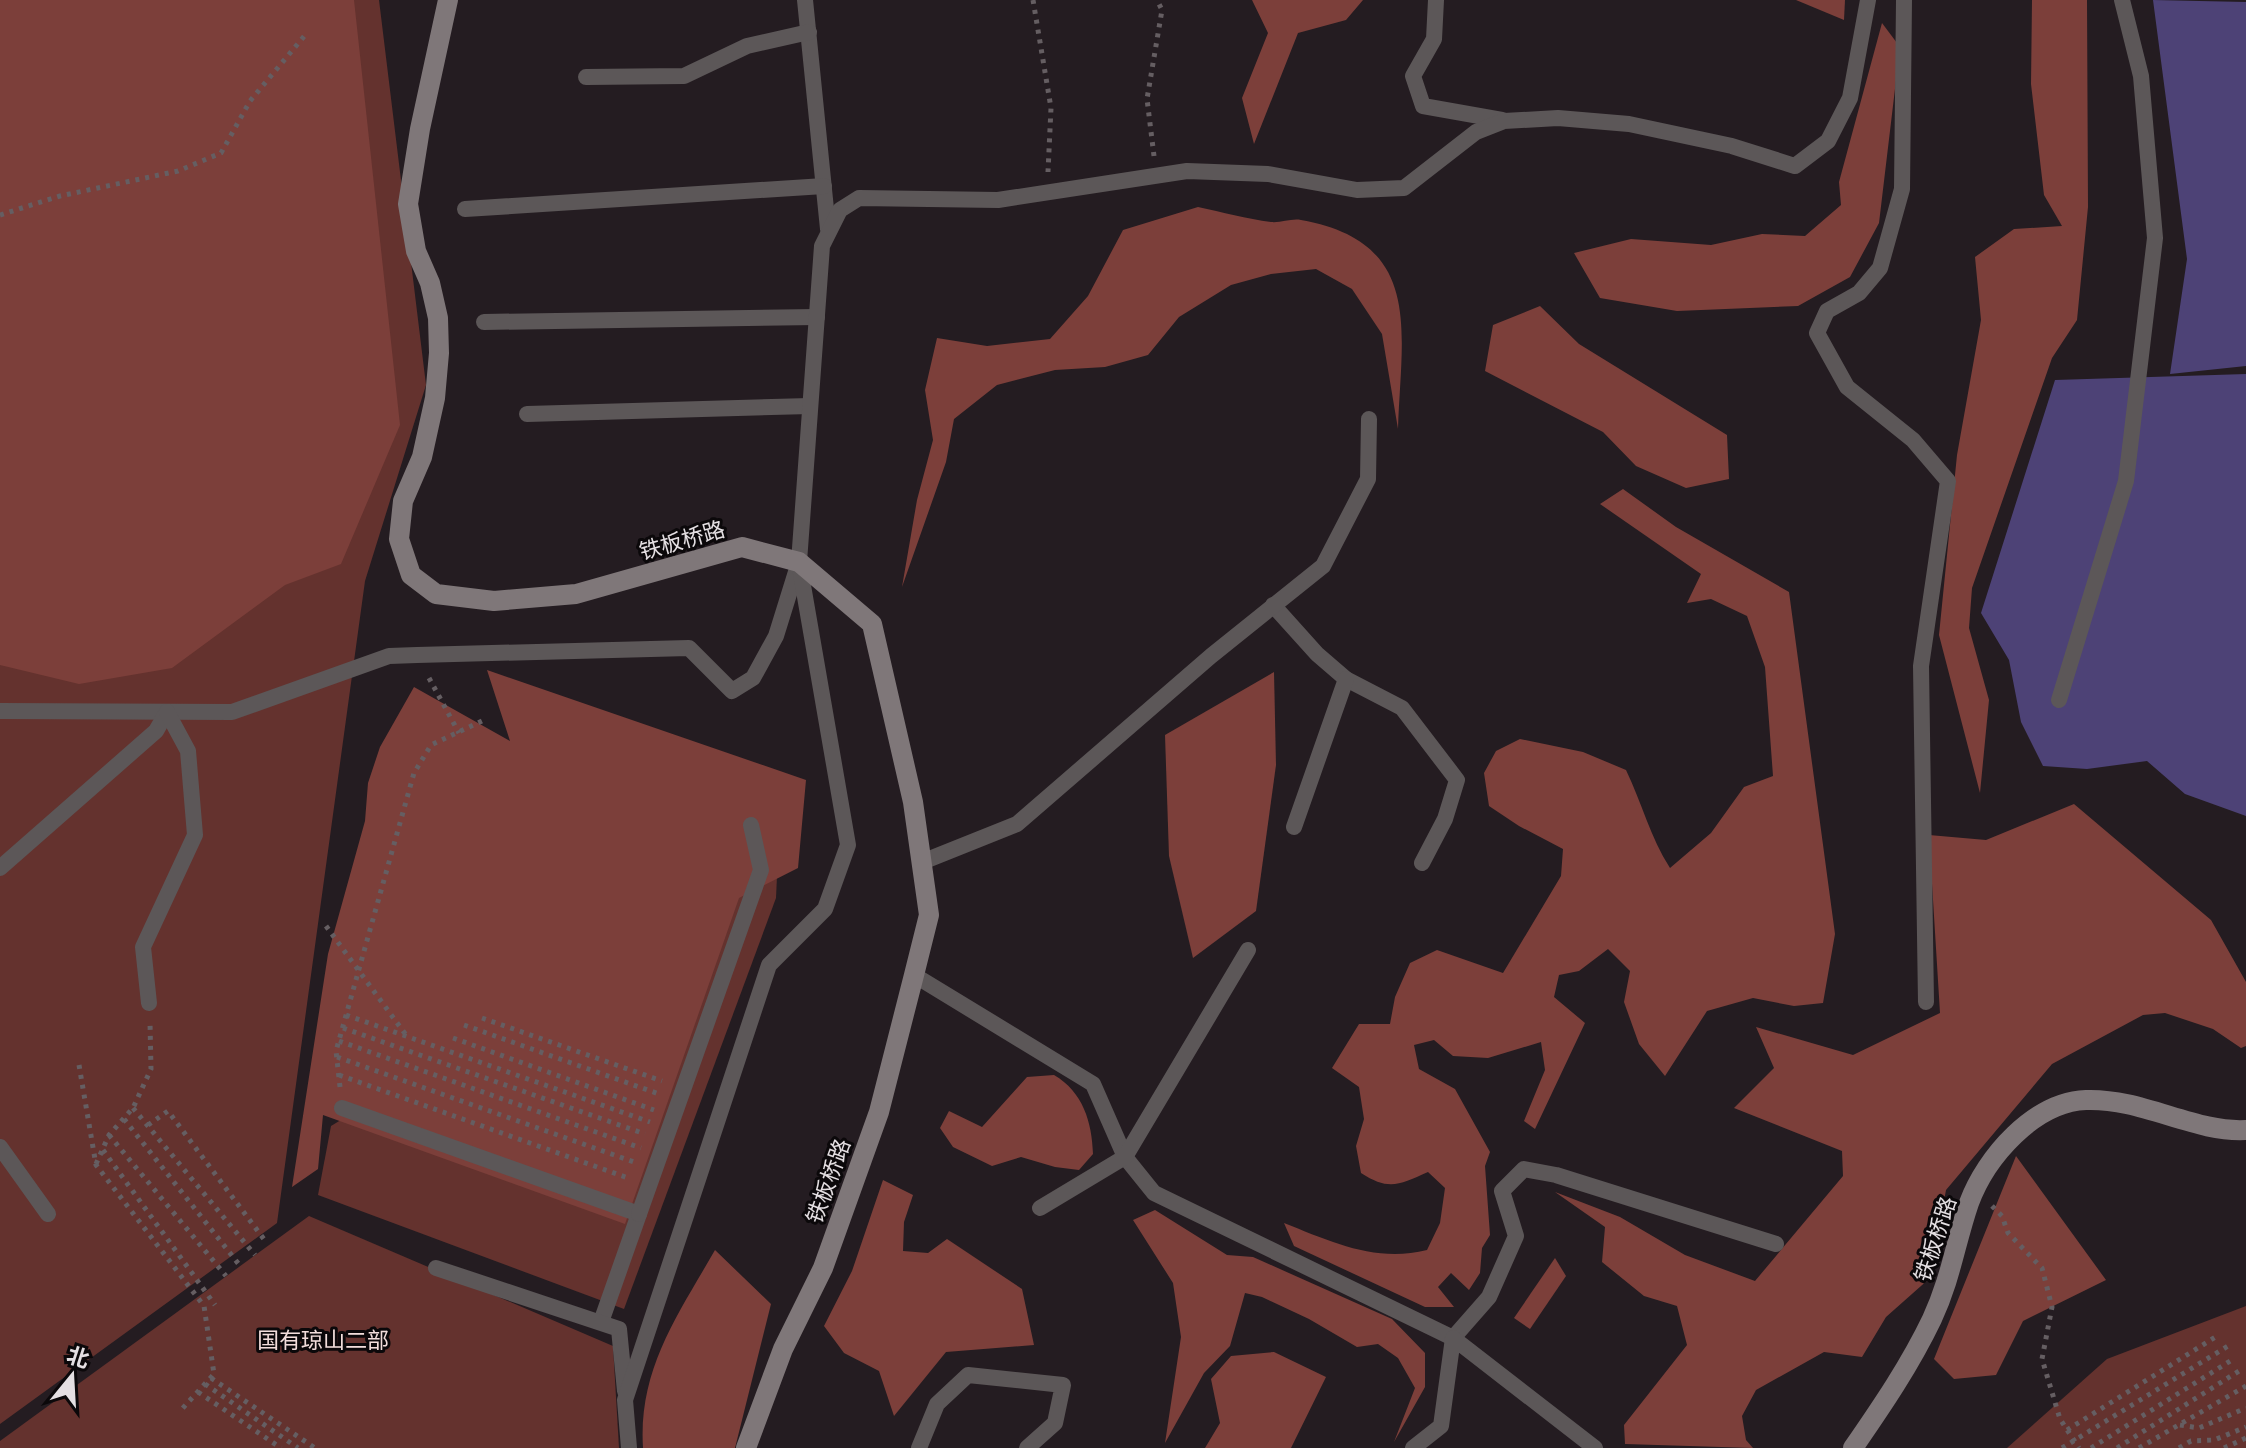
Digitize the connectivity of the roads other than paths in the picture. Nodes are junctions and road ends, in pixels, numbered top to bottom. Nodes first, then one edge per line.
1 (448, 0) edge
2 (805, 0) edge
3 (1436, 0) edge
4 (1868, 0) edge
5 (1904, 0) edge
6 (2122, 0) edge
7 (809, 32) junction
8 (586, 77) dead end
9 (1504, 121) junction
10 (824, 186) junction
11 (465, 209) dead end
12 (828, 229) junction
13 (817, 317) junction
14 (484, 322) dead end
15 (810, 406) junction
16 (527, 414) dead end
17 (1369, 419) dead end
18 (799, 562) junction
19 (1273, 605) junction
20 (1346, 679) junction
21 (2059, 700) dead end
22 (0, 711) edge
23 (167, 712) junction
24 (751, 825) dead end
25 (1294, 827) dead end
26 (922, 862) junction
27 (1422, 863) dead end
28 (0, 868) edge
29 (1248, 950) dead end
30 (914, 975) junction
31 (1926, 1002) dead end
32 (149, 1003) road end
33 (342, 1108) road end
34 (2246, 1130) edge
35 (0, 1147) edge
36 (1125, 1157) junction
37 (1040, 1208) dead end
38 (48, 1214) dead end
39 (639, 1214) junction
40 (1776, 1244) dead end
41 (436, 1268) dead end
42 (601, 1322) junction
43 (1453, 1338) junction
44 (625, 1400) junction
45 (629, 1448) edge
46 (746, 1448) edge
47 (919, 1448) edge
48 (1027, 1448) edge
49 (1413, 1448) edge
50 (1595, 1448) edge
51 (1853, 1448) edge

1 - 18 street, 铁板桥路
2 - 7 lane
3 - 9 lane
4 - 9 lane
5 - 31 lane
6 - 21 lane
7 - 8 lane
7 - 10 lane
9 - 12 lane
10 - 11 lane
10 - 12 lane
12 - 13 lane
13 - 14 lane
13 - 15 lane
15 - 16 lane
15 - 18 lane
17 - 19 lane
18 - 23 lane
18 - 26 street, 铁板桥路
18 - 44 lane
19 - 20 lane
19 - 26 lane
20 - 25 lane
20 - 27 lane
22 - 23 lane
23 - 28 lane
23 - 32 lane
24 - 39 lane
26 - 30 street, 铁板桥路
29 - 36 lane
30 - 36 lane
30 - 46 street, 铁板桥路
33 - 39 lane
34 - 51 street, 铁板桥路
35 - 38 lane
36 - 37 lane
36 - 43 lane
39 - 42 lane
40 - 43 lane
41 - 42 lane
42 - 44 lane
43 - 49 lane
43 - 50 lane
44 - 45 lane
47 - 48 lane

